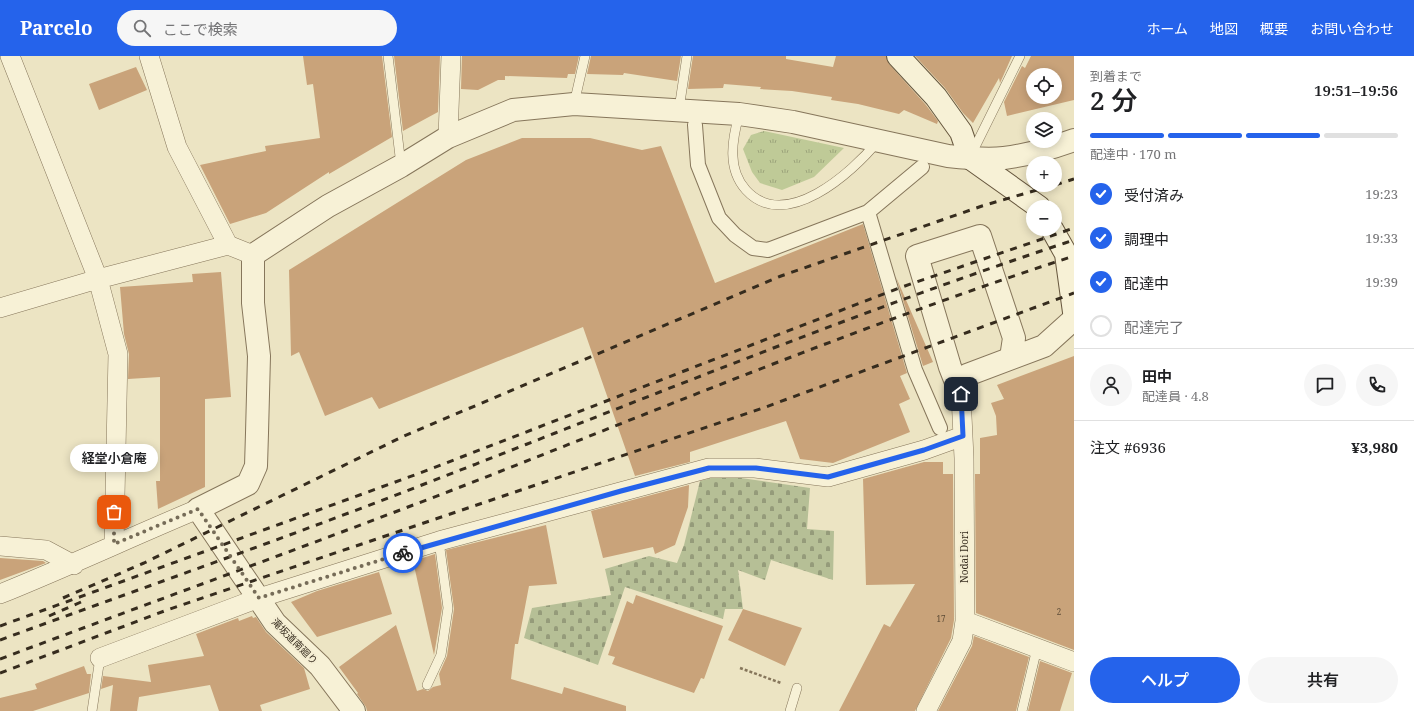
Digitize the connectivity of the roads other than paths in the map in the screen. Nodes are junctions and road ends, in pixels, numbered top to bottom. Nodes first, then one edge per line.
1 (10, 56) edge
2 (149, 56) edge
3 (388, 56) edge
4 (451, 56) edge
5 (586, 56) edge
6 (687, 56) edge
7 (898, 56) edge
8 (1020, 56) edge
9 (574, 104) junction
10 (678, 109) junction
11 (739, 114) junction
12 (695, 125) dead end
13 (448, 136) junction
14 (879, 140) junction
15 (1074, 140) edge
16 (970, 158) junction
17 (401, 166) junction
18 (922, 167) dead end
19 (1028, 200) edge
20 (868, 212) junction
21 (1056, 236) edge
22 (228, 245) junction
23 (253, 255) junction
24 (98, 279) junction
25 (0, 308) edge
26 (1074, 312) edge
27 (1074, 319) edge
28 (1011, 358) junction
29 (961, 394) junction
30 (940, 428) dead end
31 (963, 436) junction
32 (198, 509) junction
33 (439, 541) junction
34 (114, 544) junction
35 (0, 546) edge
36 (74, 565) junction
37 (0, 594) edge
38 (259, 598) junction
39 (965, 621) junction
40 (1038, 648) junction
41 (100, 658) joint
42 (1074, 662) edge
43 (427, 685) dead end
44 (797, 688) road end
45 (349, 710) edge
46 (92, 711) edge
47 (790, 711) edge
48 (926, 711) edge
49 (1022, 711) edge

1 - 24 street
2 - 22 street
3 - 17 lane
4 - 13 street
5 - 9 lane
6 - 10 lane
7 - 16 street
8 - 16 lane
9 - 10 street
9 - 13 street
10 - 11 street
11 - 14 street
11 - 14 lane
12 - 20 street
13 - 17 street
14 - 16 street
15 - 16 street
16 - 19 street
17 - 23 street
18 - 20 street
20 - 30 street
21 - 26 street
22 - 23 street
22 - 24 street
23 - 32 street
24 - 25 street
24 - 34 street
27 - 28 street
28 - 29 street
28 - 29 street
29 - 31 street, Nodai Dori
31 - 33 street
31 - 39 street, Nodai Dori
32 - 34 street
32 - 38 street, 滝坂道南廻り
33 - 38 street
33 - 43 lane
34 - 36 street
35 - 36 street
36 - 37 street
38 - 41 street
38 - 45 street, 滝坂道南廻り
39 - 40 street
39 - 48 street, Nodai Dori
40 - 42 street
40 - 49 lane
41 - 46 lane
44 - 47 lane

